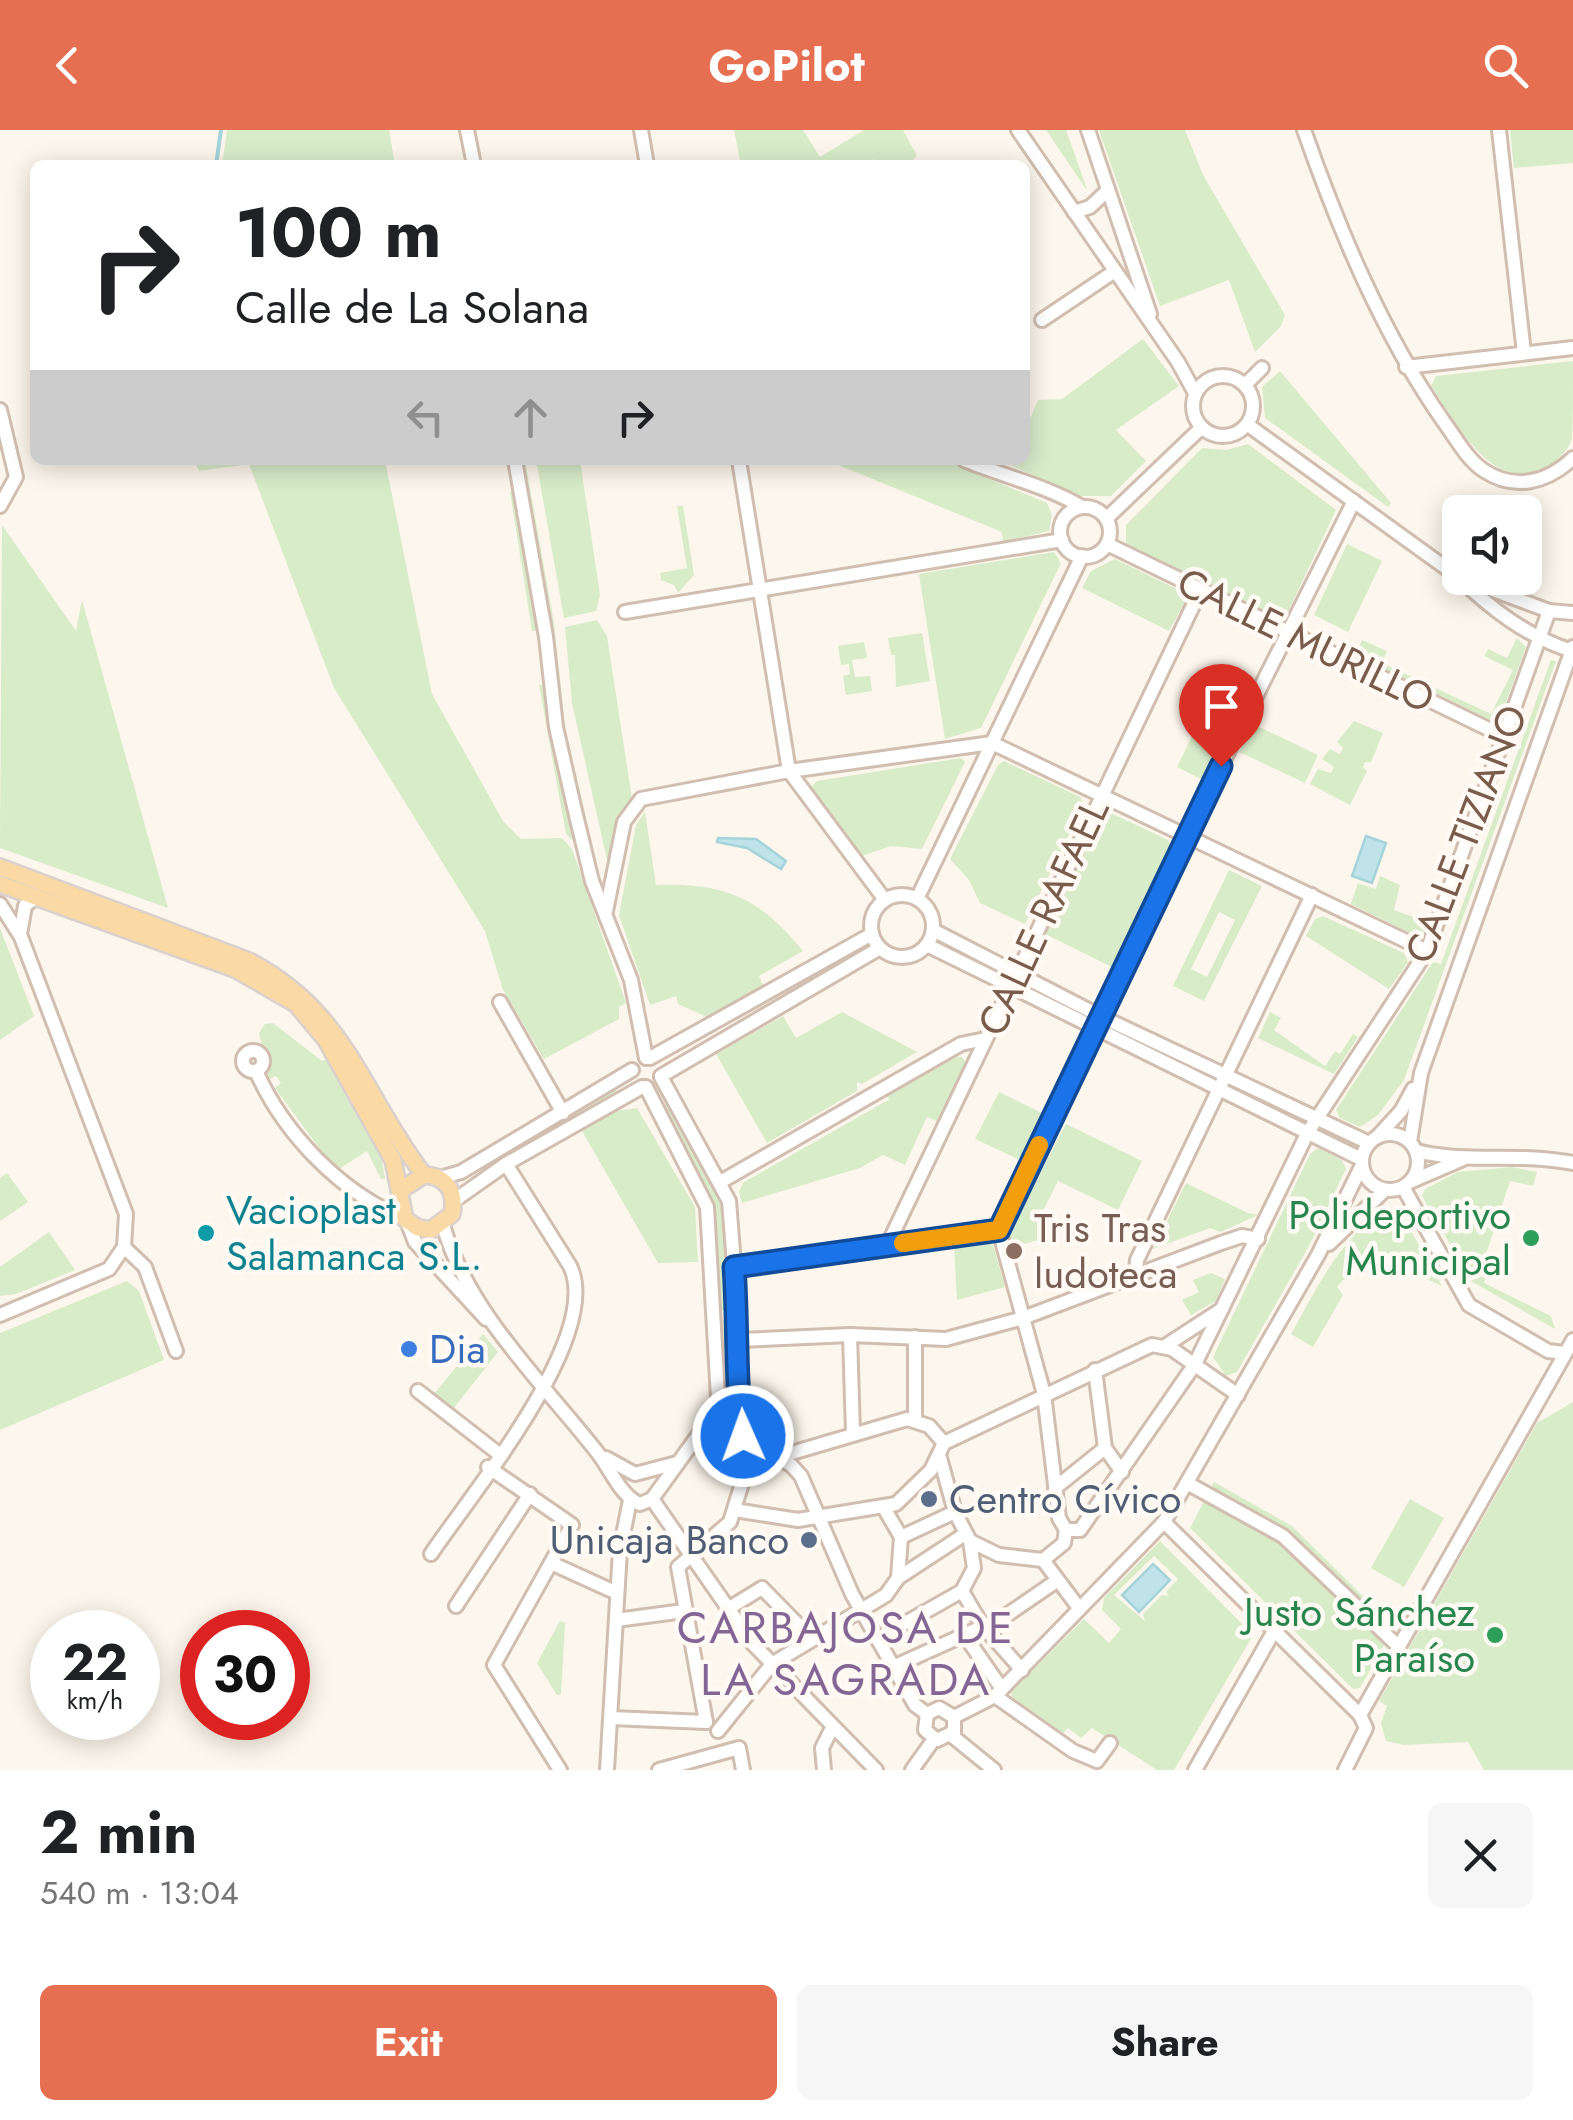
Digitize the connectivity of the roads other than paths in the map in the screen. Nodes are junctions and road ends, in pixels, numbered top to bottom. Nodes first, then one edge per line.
1 (466, 130) edge
2 (641, 130) edge
3 (1018, 130) edge
4 (1088, 130) edge
5 (1304, 130) edge
6 (1499, 130) edge
7 (473, 160) edge
8 (647, 160) edge
9 (1108, 190) junction
10 (1074, 212) junction
11 (1116, 270) junction
12 (1042, 320) dead end
13 (1154, 326) junction
14 (1573, 348) edge
15 (1524, 353) junction
16 (1178, 362) junction
17 (1406, 367) junction
18 (1262, 368) dead end
19 (1207, 380) junction
20 (1245, 385) junction
21 (1195, 393) junction
22 (0, 410) edge
23 (1248, 424) junction
24 (1200, 428) junction
25 (1573, 458) edge
26 (516, 465) edge
27 (740, 465) edge
28 (976, 465) edge
29 (1040, 491) junction
30 (1354, 501) junction
31 (0, 506) edge
32 (1082, 507) junction
33 (1106, 518) junction
34 (1064, 519) junction
35 (1062, 540) junction
36 (1107, 544) junction
37 (1082, 556) junction
38 (1442, 565) edge
39 (1200, 589) junction
40 (760, 591) junction
41 (1477, 595) edge
42 (1507, 595) edge
43 (1549, 611) junction
44 (625, 612) dead end
45 (1573, 614) edge
46 (1288, 632) junction
47 (1539, 640) junction
48 (1572, 649) edge
49 (1505, 736) junction
50 (992, 743) junction
51 (788, 771) junction
52 (1101, 793) junction
53 (1189, 836) junction
54 (0, 867) edge
55 (0, 884) edge
56 (1312, 896) junction
57 (36, 897) junction
58 (917, 899) junction
59 (885, 900) junction
60 (0, 904) edge
61 (606, 912) junction
62 (933, 930) junction
63 (872, 934) junction
64 (20, 937) junction
65 (165, 938) junction
66 (927, 945) junction
67 (880, 948) junction
68 (1427, 950) junction
69 (234, 962) junction
70 (1013, 980) junction
71 (500, 1002) dead end
72 (1099, 1023) junction
73 (984, 1039) junction
74 (648, 1058) junction
75 (632, 1070) junction
76 (256, 1071) dead end
77 (1421, 1073) junction
78 (1227, 1075) junction
79 (661, 1077) junction
80 (644, 1087) junction
81 (1219, 1090) junction
82 (562, 1113) junction
83 (1317, 1118) junction
84 (1308, 1132) junction
85 (1373, 1140) junction
86 (1413, 1146) junction
87 (1469, 1157) junction
88 (1361, 1163) junction
89 (1573, 1163) edge
90 (506, 1164) junction
91 (432, 1176) junction
92 (722, 1182) junction
93 (1407, 1185) junction
94 (1385, 1190) junction
95 (401, 1194) junction
96 (455, 1200) junction
97 (369, 1202) junction
98 (406, 1220) junction
99 (443, 1225) junction
100 (999, 1230) junction
101 (1258, 1239) junction
102 (124, 1246) junction
103 (887, 1246) junction
104 (1318, 1255) junction
105 (734, 1267) junction
106 (1136, 1273) junction
107 (1224, 1308) junction
108 (0, 1316) edge
109 (1023, 1318) junction
110 (850, 1335) junction
111 (915, 1337) junction
112 (740, 1340) junction
113 (1573, 1340) edge
114 (510, 1344) junction
115 (1165, 1346) junction
116 (176, 1351) dead end
117 (1564, 1353) junction
118 (1195, 1364) junction
119 (1095, 1370) junction
120 (544, 1389) junction
121 (418, 1391) dead end
122 (1044, 1394) junction
123 (1238, 1395) junction
124 (718, 1415) junction
125 (915, 1419) junction
126 (737, 1421) junction
127 (707, 1429) junction
128 (853, 1433) junction
129 (748, 1440) junction
130 (1106, 1448) junction
131 (942, 1450) junction
132 (499, 1454) junction
133 (600, 1455) junction
134 (778, 1458) junction
135 (677, 1463) junction
136 (488, 1468) junction
137 (1122, 1472) junction
138 (640, 1474) junction
139 (1187, 1483) junction
140 (1055, 1488) junction
141 (530, 1494) junction
142 (640, 1497) junction
143 (890, 1506) junction
144 (735, 1510) junction
145 (955, 1512) junction
146 (819, 1517) junction
147 (1164, 1522) junction
148 (1073, 1530) junction
149 (900, 1538) junction
150 (968, 1538) junction
151 (430, 1554) dead end
152 (688, 1554) junction
153 (1043, 1560) junction
154 (551, 1563) junction
155 (898, 1578) junction
156 (1056, 1582) junction
157 (962, 1590) junction
158 (617, 1594) junction
159 (456, 1606) dead end
160 (731, 1607) junction
161 (1078, 1608) junction
162 (860, 1610) junction
163 (684, 1611) junction
164 (616, 1620) junction
165 (982, 1625) junction
166 (1274, 1630) junction
167 (963, 1633) junction
168 (877, 1638) junction
169 (812, 1640) junction
170 (1398, 1646) junction
171 (772, 1664) junction
172 (892, 1667) junction
173 (1022, 1670) junction
174 (998, 1692) junction
175 (927, 1714) junction
176 (1360, 1714) junction
177 (611, 1718) junction
178 (954, 1718) junction
179 (712, 1726) junction
180 (832, 1728) junction
181 (951, 1735) junction
182 (934, 1740) junction
183 (1110, 1742) dead end
184 (734, 1749) junction
185 (700, 1764) edge
186 (1198, 1769) edge
187 (560, 1770) edge
188 (607, 1770) edge
189 (659, 1770) edge
190 (743, 1770) edge
191 (824, 1770) edge
192 (876, 1770) edge
193 (912, 1770) edge
194 (994, 1770) edge
195 (1345, 1770) edge

1 - 7 street
2 - 8 street
3 - 10 street
4 - 9 street
5 - 17 street
6 - 15 street
9 - 10 street
9 - 13 street
10 - 11 street
11 - 12 street
11 - 13 street
13 - 16 street
14 - 15 street
15 - 17 street
16 - 19 street
16 - 21 street
17 - 25 street
18 - 20 street
19 - 20 street
19 - 21 street
20 - 23 street
21 - 24 street
22 - 31 street
23 - 24 street
23 - 30 street
24 - 33 street
26 - 61 street
27 - 40 street
28 - 29 street
29 - 32 street
29 - 34 street
30 - 38 street
30 - 46 street
32 - 33 street
32 - 34 street
33 - 36 street
34 - 35 street
35 - 37 street
35 - 40 street
36 - 37 street
36 - 39 street, CALLE MURILLO
37 - 50 street
39 - 46 street, CALLE MURILLO
39 - 52 street, CALLE RAFAEL
40 - 44 street
40 - 51 street
41 - 47 street
42 - 43 street
43 - 45 street
43 - 47 street, CALLE TIZIANO
46 - 49 street, CALLE MURILLO
46 - 53 street
47 - 48 street
47 - 49 street, CALLE TIZIANO
48 - 77 street
49 - 68 street, CALLE TIZIANO
50 - 51 street
50 - 52 street
50 - 58 street
51 - 59 street
51 - 61 street
52 - 53 street
52 - 70 street, CALLE RAFAEL
53 - 56 street
53 - 72 street
54 - 65 main road
55 - 57 main road
56 - 68 street
56 - 78 street
57 - 64 street
57 - 65 main road
58 - 59 street
58 - 62 street
59 - 63 street
60 - 64 street
61 - 74 street
62 - 66 street
62 - 70 street
63 - 67 street
63 - 74 street
64 - 102 street
65 - 69 main road
66 - 67 street
66 - 70 street
67 - 79 street
68 - 83 street, CALLE TIZIANO
69 - 91 main road
69 - 95 main road
70 - 72 street
70 - 73 street, CALLE RAFAEL
71 - 82 street
72 - 78 street
72 - 81 street
72 - 100 street
73 - 92 street
73 - 103 street, CALLE RAFAEL
74 - 75 street
74 - 79 street
75 - 80 street
75 - 82 street
76 - 97 street
77 - 85 street
77 - 86 street
78 - 81 street
78 - 83 street
79 - 80 street
79 - 92 street
80 - 90 street
80 - 124 street
81 - 84 street
81 - 106 street
82 - 91 street
83 - 84 street, CALLE TIZIANO
83 - 85 street
84 - 88 street
84 - 101 street, CALLE TIZIANO
85 - 86 street
85 - 88 street
86 - 87 street
86 - 93 street
87 - 89 street
87 - 93 street
88 - 94 street
88 - 104 street
90 - 96 street
90 - 120 street
91 - 95 main road
91 - 96 main road
92 - 105 street
93 - 94 street
93 - 117 street
94 - 104 street
95 - 97 street
95 - 98 main road
96 - 99 main road
97 - 98 street
98 - 99 main road
98 - 114 street
99 - 114 street
100 - 103 street
100 - 109 street
101 - 106 street
101 - 107 street, CALLE TIZIANO
102 - 108 street
102 - 116 street
103 - 105 street
104 - 123 street
105 - 112 street
106 - 109 street
107 - 115 street
107 - 118 street, CALLE TIZIANO
109 - 111 street
109 - 122 street
110 - 111 street
110 - 112 street
110 - 128 street
111 - 125 street
112 - 126 street
113 - 117 street
114 - 120 street
115 - 118 street
115 - 119 street
117 - 170 street
118 - 123 street
118 - 137 street, CALLE TIZIANO
119 - 122 street
119 - 130 street
120 - 132 street
120 - 133 street
121 - 132 street
122 - 131 street
122 - 140 street
123 - 139 street
124 - 126 street
124 - 127 street
125 - 128 street
125 - 131 street
126 - 129 street
127 - 129 street
127 - 135 street
128 - 134 street
129 - 134 street
129 - 144 street
130 - 137 street
130 - 140 street
131 - 143 street
131 - 145 street
132 - 136 street
133 - 138 street
133 - 142 street
134 - 146 street
135 - 138 street
135 - 142 street
136 - 141 street
136 - 151 street
137 - 148 street, CALLE TIZIANO
138 - 142 street
138 - 142 street
139 - 147 street
139 - 170 street
140 - 148 street
141 - 154 street
141 - 159 street
142 - 152 street
142 - 158 street
143 - 146 street
143 - 149 street
144 - 146 street
144 - 152 street
145 - 149 street
145 - 150 street
146 - 162 street
147 - 161 street
147 - 166 street
148 - 153 street, CALLE TIZIANO
149 - 155 street
150 - 153 street
150 - 155 street
150 - 157 street
152 - 160 street
152 - 163 street
153 - 156 street
154 - 158 street
154 - 187 street
155 - 162 street
156 - 161 street
156 - 165 street
157 - 165 street
157 - 168 street
158 - 164 street
160 - 169 street
160 - 171 street
161 - 173 street
162 - 168 street
162 - 169 street
163 - 164 street
163 - 179 street
164 - 177 street
165 - 167 street
165 - 173 street
166 - 176 street
166 - 186 street
167 - 172 street
167 - 174 street
168 - 172 street
169 - 171 street
170 - 176 street
171 - 179 street
171 - 180 street
172 - 175 street
173 - 174 street
174 - 178 street
174 - 183 street
175 - 178 street
175 - 182 street
176 - 195 street
177 - 179 street
177 - 188 street
178 - 181 street
179 - 184 street
180 - 191 street
180 - 192 street
181 - 182 street
181 - 194 street
182 - 193 street
184 - 185 street
184 - 190 street
185 - 189 street

